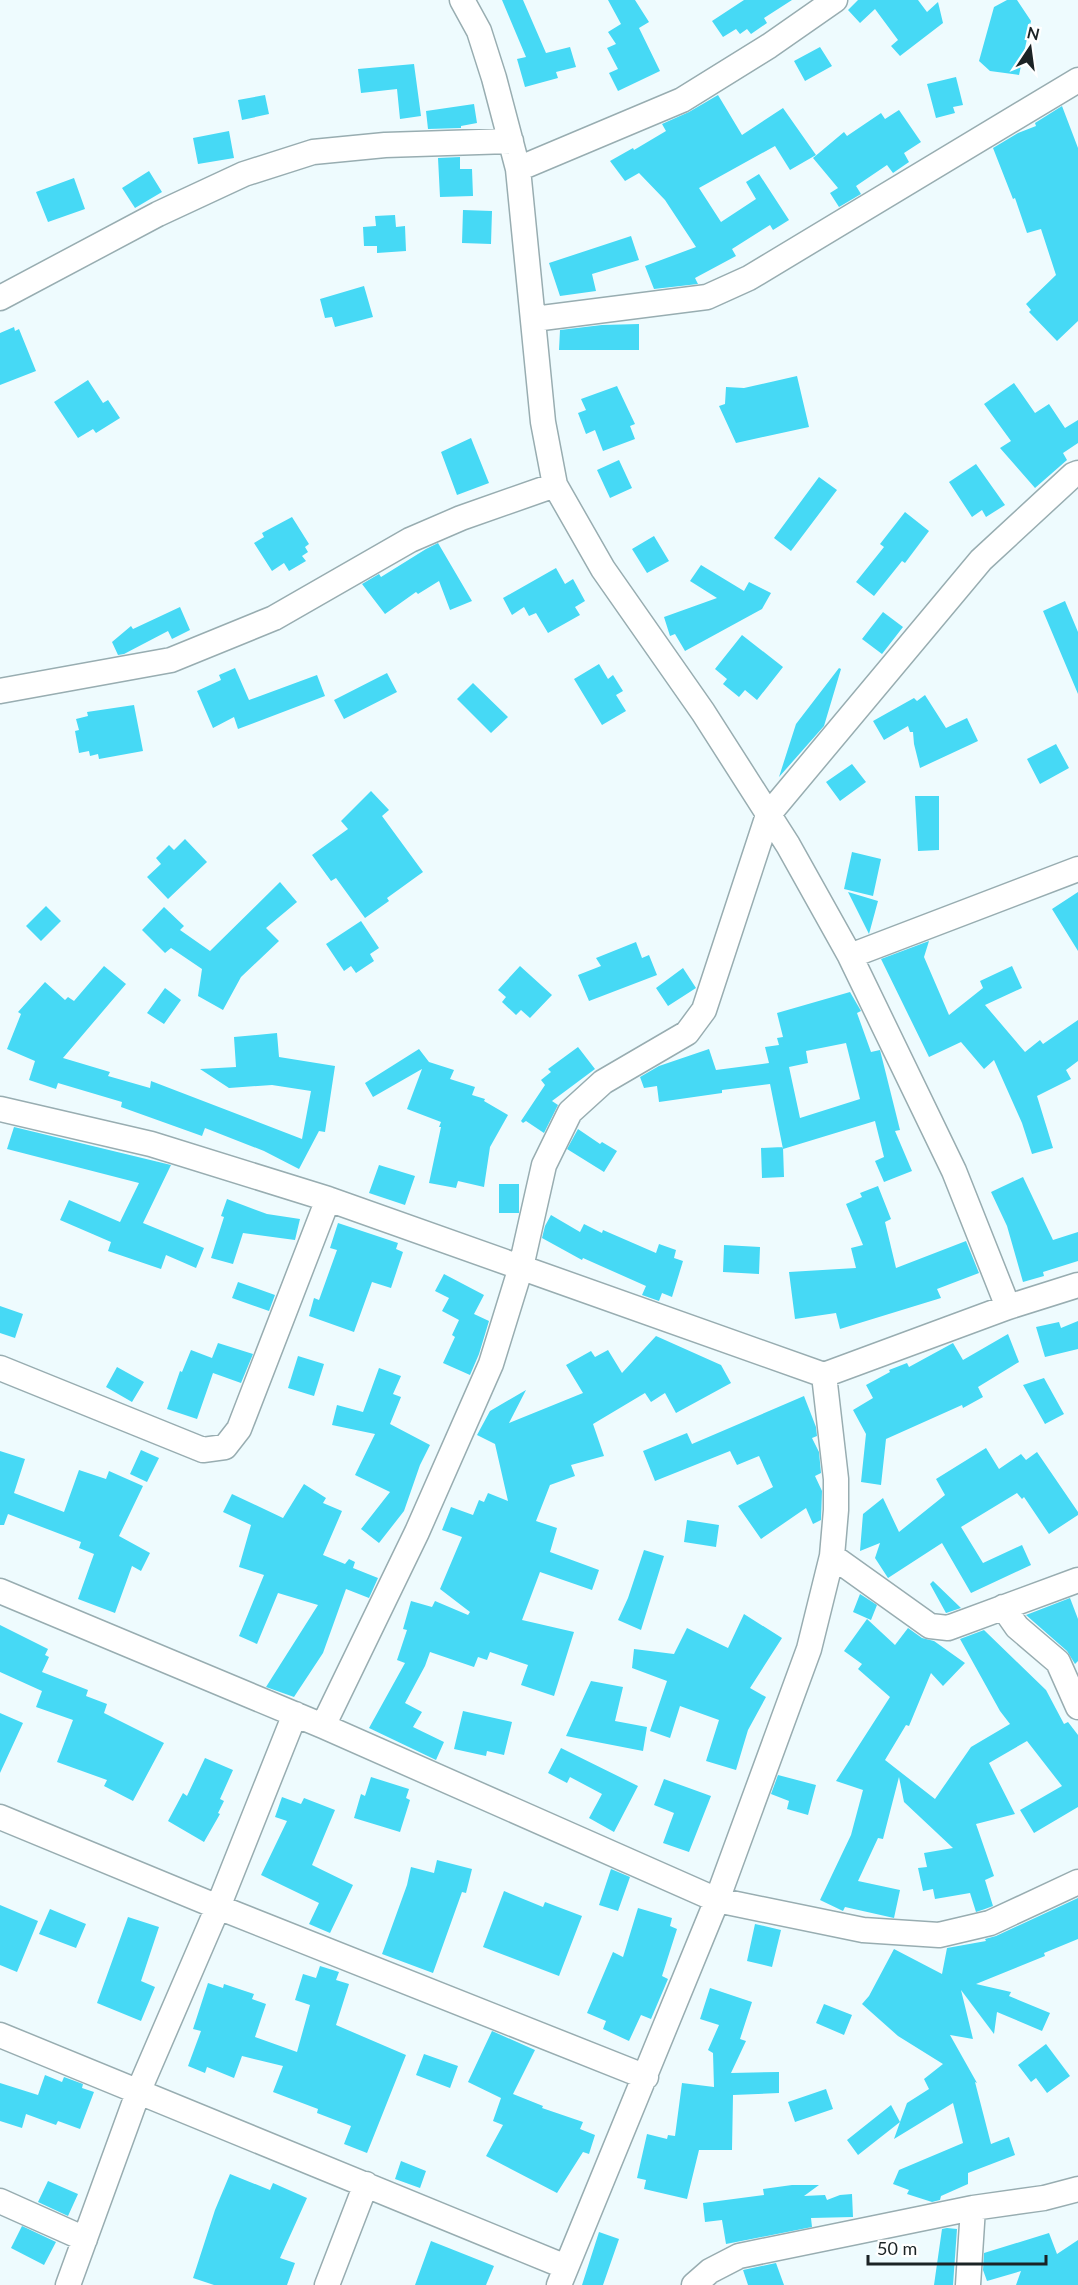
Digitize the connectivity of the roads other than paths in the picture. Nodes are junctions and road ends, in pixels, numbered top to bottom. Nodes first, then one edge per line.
1 (462, 0) edge
2 (835, 0) edge
3 (1078, 80) edge
4 (511, 141) junction
5 (518, 169) junction
6 (0, 298) edge
7 (534, 319) junction
8 (1076, 477) edge
9 (555, 484) junction
10 (0, 692) edge
11 (768, 815) junction
12 (1078, 869) edge
13 (850, 956) junction
14 (0, 1109) edge
15 (328, 1199) junction
16 (521, 1266) junction
17 (1078, 1285) edge
18 (1008, 1307) junction
19 (0, 1368) edge
20 (824, 1375) junction
21 (832, 1556) junction
22 (1078, 1580) edge
23 (0, 1591) edge
24 (1003, 1607) junction
25 (1078, 1707) edge
26 (296, 1714) junction
27 (323, 1726) junction
28 (0, 1817) edge
29 (1078, 1882) edge
30 (717, 1900) junction
31 (218, 1907) junction
32 (0, 2035) edge
33 (646, 2077) junction
34 (139, 2090) junction
35 (366, 2184) junction
36 (1078, 2189) edge
37 (0, 2201) edge
38 (974, 2208) junction
39 (85, 2239) junction
40 (563, 2276) edge
41 (68, 2285) edge
42 (327, 2285) edge
43 (694, 2285) edge
44 (968, 2285) edge

1 - 4 street
2 - 5 street
3 - 7 street
4 - 5 street
4 - 6 street
5 - 7 street
7 - 9 street
8 - 11 street
9 - 10 street
9 - 11 street
11 - 13 street
11 - 16 street
12 - 13 street
13 - 18 street
14 - 15 street
15 - 16 street
15 - 19 street
16 - 20 street
16 - 27 street
17 - 18 street
18 - 20 street
20 - 21 street
21 - 24 street
21 - 30 street
22 - 24 street
23 - 26 street
24 - 25 street
26 - 27 street
26 - 31 street
27 - 30 street
28 - 31 street
29 - 30 street
30 - 33 street
31 - 33 street
31 - 34 street
32 - 34 street
33 - 40 street
34 - 35 street
34 - 39 street
35 - 40 street
35 - 42 street
36 - 38 street
37 - 39 street
38 - 43 street
38 - 44 street
39 - 41 street

